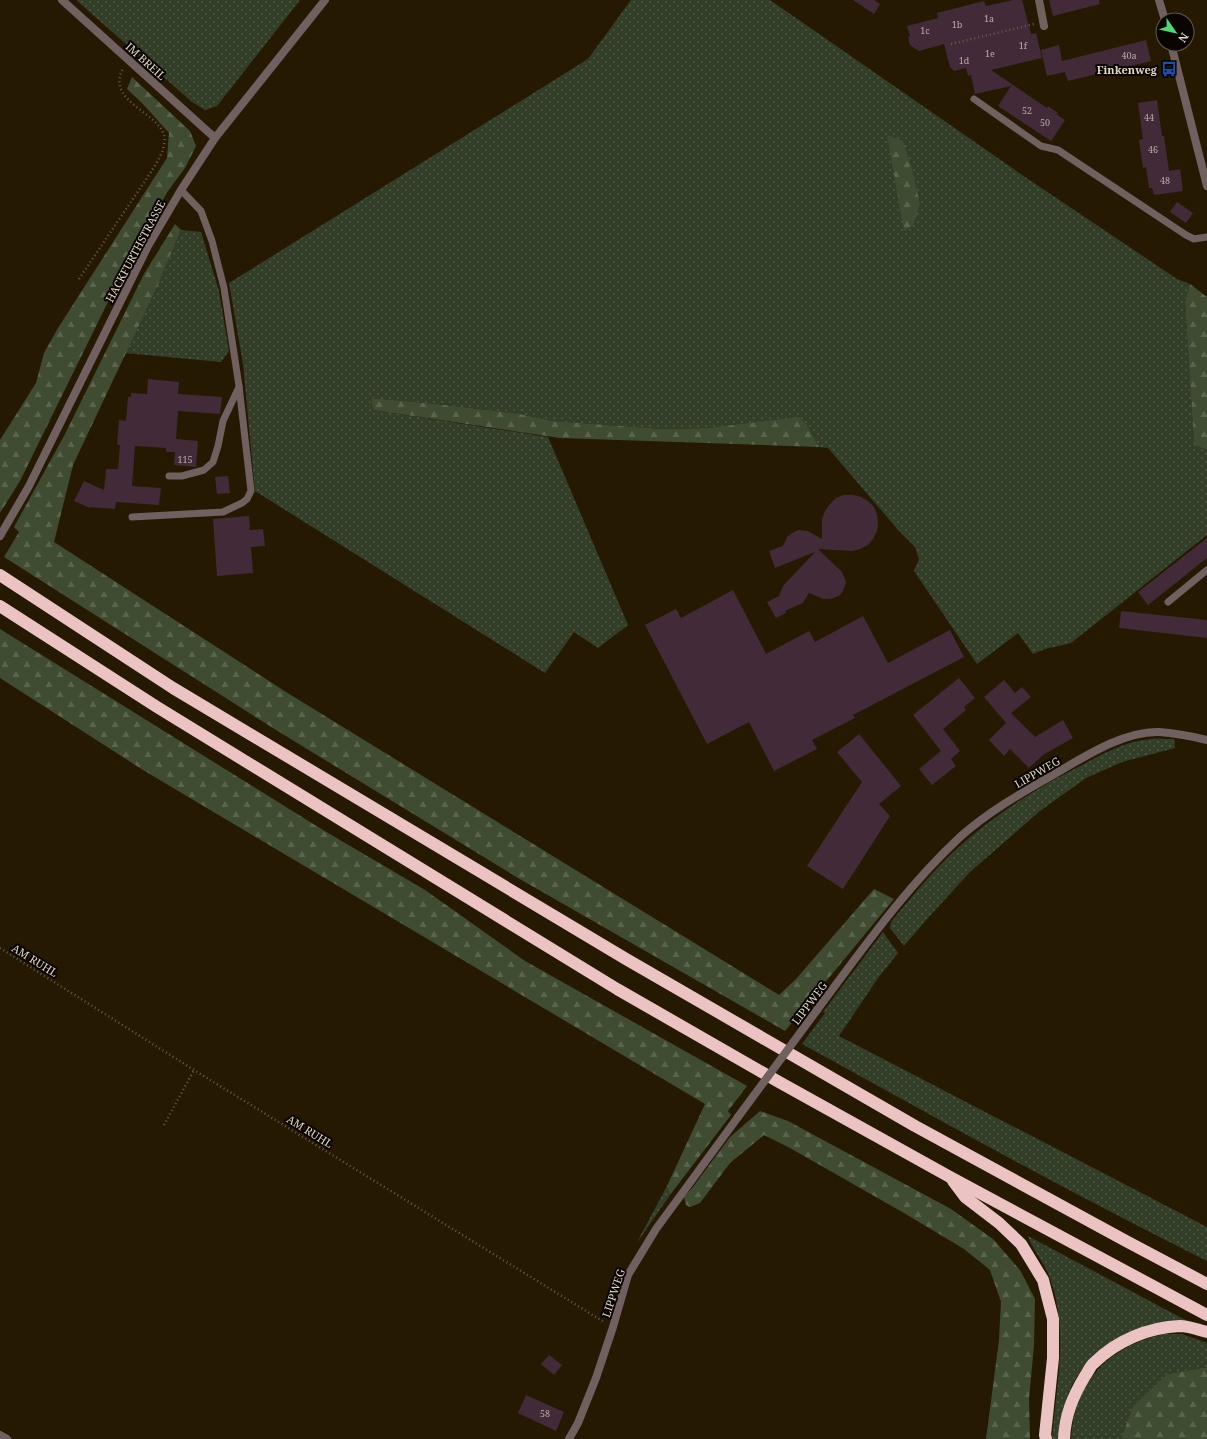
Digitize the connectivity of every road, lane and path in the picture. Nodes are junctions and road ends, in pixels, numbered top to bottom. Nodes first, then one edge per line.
1 (62, 0) edge
2 (325, 0) edge
3 (1039, 0) edge
4 (1159, 0) edge
5 (1163, 12) edge
6 (1044, 24) joint
7 (951, 44) dead end
8 (1173, 52) edge
9 (128, 60) junction
10 (974, 99) dead end
11 (215, 138) junction
12 (1207, 186) edge
13 (181, 190) junction
14 (1207, 237) edge
15 (79, 279) dead end
16 (239, 386) junction
17 (169, 476) dead end
18 (132, 517) dead end
19 (0, 536) edge
20 (1207, 570) edge
21 (0, 575) edge
22 (1168, 602) dead end
23 (0, 606) edge
24 (1207, 740) edge
25 (0, 948) edge
26 (194, 1070) junction
27 (164, 1125) dead end
28 (950, 1177) junction
29 (1207, 1284) edge
30 (1207, 1315) edge
31 (613, 1327) junction
32 (1207, 1332) edge
33 (569, 1439) edge
34 (1046, 1439) edge
35 (1064, 1439) edge

1 - 9 street, IM BREIL
2 - 11 street, HACKFURTHSTRASSE
3 - 6 street
4 - 5 street
6 - 7 path
8 - 12 street
9 - 11 street, IM BREIL
9 - 15 path
10 - 14 lane
11 - 13 street, HACKFURTHSTRASSE
13 - 16 lane
13 - 19 street, HACKFURTHSTRASSE
16 - 17 lane
16 - 18 lane
20 - 22 lane
21 - 29 highway
23 - 28 highway
24 - 31 street, LIPPWEG, bridge
25 - 26 path, AM RUHL
26 - 27 path
26 - 31 path, AM RUHL
28 - 30 highway
28 - 34 highway
31 - 33 street, LIPPWEG
32 - 35 highway

